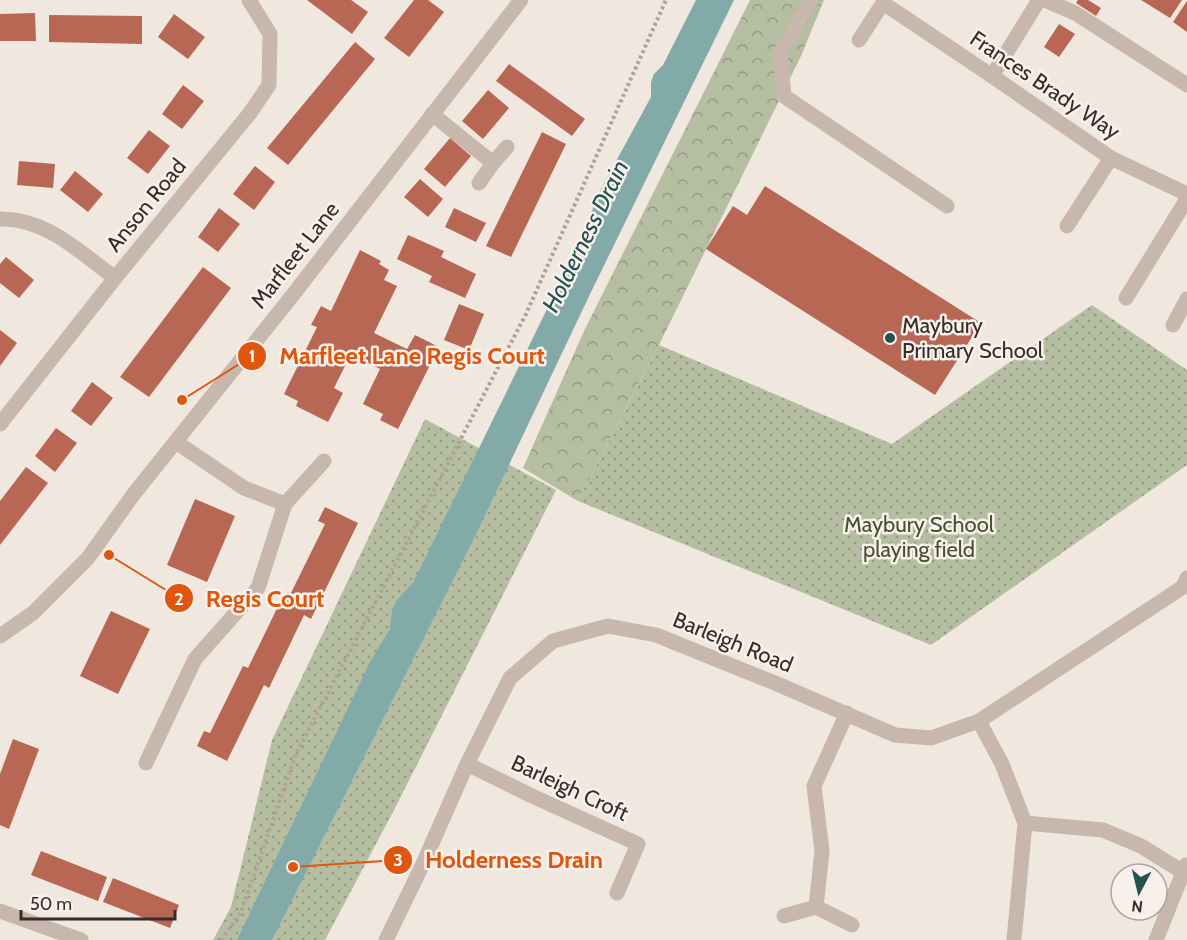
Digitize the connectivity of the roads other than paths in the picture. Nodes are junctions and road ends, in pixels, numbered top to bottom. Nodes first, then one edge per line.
1 (249, 0) edge
2 (521, 0) edge
3 (811, 0) edge
4 (1039, 0) edge
5 (1045, 0) edge
6 (859, 40) dead end
7 (992, 76) junction
8 (1187, 85) edge
9 (432, 114) junction
10 (507, 147) dead end
11 (1111, 158) junction
12 (493, 163) junction
13 (479, 183) dead end
14 (1187, 194) edge
15 (1187, 199) edge
16 (947, 206) dead end
17 (0, 219) edge
18 (1067, 226) dead end
19 (115, 278) junction
20 (1126, 298) dead end
21 (1187, 299) edge
22 (1173, 326) dead end
23 (0, 424) edge
24 (176, 442) junction
25 (324, 461) dead end
26 (285, 504) junction
27 (1186, 586) edge
28 (0, 636) edge
29 (847, 713) junction
30 (979, 721) junction
31 (146, 763) dead end
32 (467, 764) junction
33 (1025, 822) junction
34 (1185, 868) edge
35 (617, 893) dead end
36 (816, 907) junction
37 (0, 911) edge
38 (784, 916) dead end
39 (852, 925) dead end
40 (81, 940) edge
41 (386, 940) edge
42 (1014, 940) edge
43 (1156, 940) edge

1 - 19 street, Anson Road
2 - 9 street, Marfleet Lane
3 - 16 street
4 - 7 street
5 - 8 street
6 - 7 street, Frances Brady Way
7 - 11 street, Frances Brady Way
9 - 12 street
9 - 24 street, Marfleet Lane
10 - 12 street
11 - 14 street, Frances Brady Way
11 - 18 street
12 - 13 street
15 - 20 street
17 - 19 street
19 - 23 street, Anson Road
21 - 22 street
24 - 26 street
24 - 28 street, Marfleet Lane
25 - 26 street
26 - 31 street
27 - 30 street, Barleigh Road
29 - 30 street, Barleigh Road
29 - 32 street, Barleigh Road
29 - 36 street
30 - 33 street
32 - 35 street, Barleigh Croft
32 - 41 street, Barleigh Road
33 - 34 street
33 - 42 street
34 - 43 street
36 - 38 street
36 - 39 street
37 - 40 street

